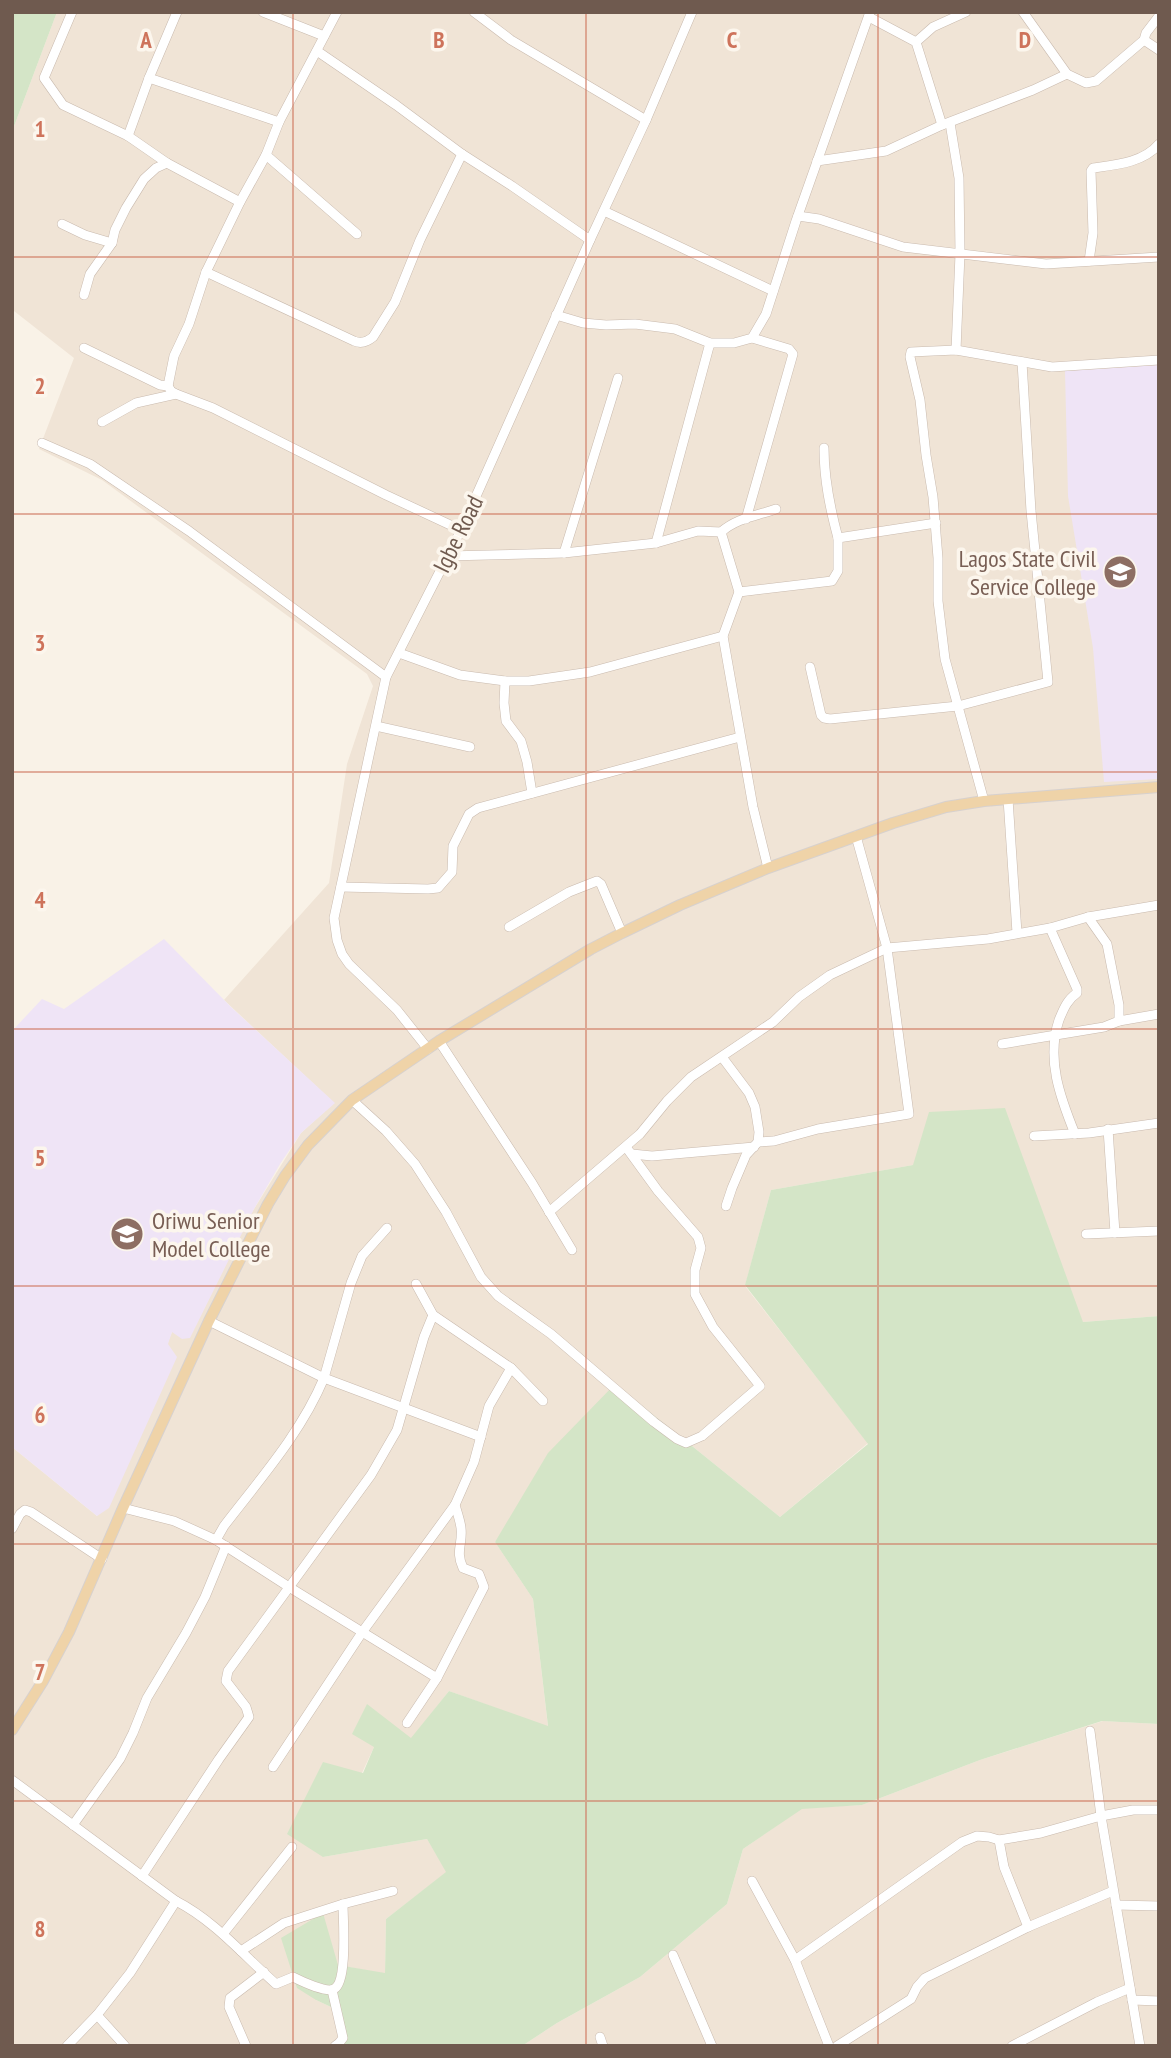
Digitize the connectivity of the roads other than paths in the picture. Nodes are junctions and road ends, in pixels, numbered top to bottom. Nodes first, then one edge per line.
1 (72, 12) edge
2 (177, 12) edge
3 (263, 12) edge
4 (337, 12) edge
5 (474, 12) edge
6 (692, 12) edge
7 (967, 12) edge
8 (1025, 13) edge
9 (870, 14) edge
10 (1159, 16) edge
11 (324, 36) junction
12 (1144, 40) junction
13 (916, 42) junction
14 (1159, 50) edge
15 (317, 51) junction
16 (1067, 74) junction
17 (149, 78) junction
18 (646, 120) junction
19 (279, 122) junction
20 (946, 124) junction
21 (128, 136) junction
22 (1159, 144) edge
23 (461, 154) junction
24 (266, 155) junction
25 (817, 161) junction
26 (167, 163) junction
27 (240, 202) junction
28 (604, 211) junction
29 (798, 216) junction
30 (62, 224) dead end
31 (357, 234) dead end
32 (590, 240) junction
33 (112, 243) junction
34 (960, 254) junction
35 (1159, 257) edge
36 (1089, 261) junction
37 (206, 272) junction
38 (773, 291) junction
39 (84, 295) dead end
40 (556, 315) junction
41 (752, 338) junction
42 (710, 344) junction
43 (84, 348) dead end
44 (956, 350) junction
45 (1159, 360) edge
46 (1022, 362) junction
47 (618, 379) dead end
48 (168, 386) junction
49 (176, 394) junction
50 (102, 422) dead end
51 (42, 443) dead end
52 (824, 448) dead end
53 (776, 509) dead end
54 (746, 519) junction
55 (936, 523) junction
56 (461, 530) junction
57 (721, 532) junction
58 (838, 538) junction
59 (656, 543) junction
60 (564, 553) junction
61 (447, 556) junction
62 (739, 592) junction
63 (723, 636) junction
64 (399, 653) junction
65 (810, 667) dead end
66 (386, 677) junction
67 (505, 681) junction
68 (958, 706) junction
69 (376, 726) junction
70 (740, 737) junction
71 (470, 747) dead end
72 (1159, 786) edge
73 (532, 793) junction
74 (1008, 799) junction
75 (984, 801) junction
76 (856, 836) junction
77 (768, 868) junction
78 (341, 887) junction
79 (1159, 905) edge
80 (1088, 917) junction
81 (509, 927) dead end
82 (1050, 928) junction
83 (621, 933) junction
84 (1017, 933) junction
85 (887, 948) junction
86 (1159, 1014) edge
87 (1119, 1021) junction
88 (1054, 1036) junction
89 (439, 1041) junction
90 (1002, 1044) dead end
91 (428, 1049) junction
92 (722, 1057) junction
93 (352, 1100) junction
94 (1159, 1122) edge
95 (1108, 1129) junction
96 (1075, 1134) junction
97 (1034, 1136) dead end
98 (756, 1144) junction
99 (629, 1150) junction
100 (726, 1206) dead end
101 (549, 1212) junction
102 (387, 1228) dead end
103 (1159, 1231) edge
104 (1115, 1233) junction
105 (1086, 1234) dead end
106 (572, 1250) dead end
107 (416, 1284) dead end
108 (433, 1315) junction
109 (209, 1321) junction
110 (510, 1368) junction
111 (324, 1378) junction
112 (543, 1401) dead end
113 (404, 1408) junction
114 (481, 1437) junction
115 (455, 1505) junction
116 (123, 1508) junction
117 (12, 1529) edge
118 (216, 1540) junction
119 (226, 1546) junction
120 (102, 1559) junction
121 (289, 1587) junction
122 (363, 1631) junction
123 (437, 1678) junction
124 (407, 1724) dead end
125 (12, 1730) edge
126 (1090, 1731) dead end
127 (272, 1767) dead end
128 (12, 1780) edge
129 (1159, 1810) edge
130 (1101, 1816) junction
131 (73, 1825) junction
132 (999, 1840) junction
133 (292, 1847) dead end
134 (142, 1875) junction
135 (752, 1881) dead end
136 (393, 1891) dead end
137 (1113, 1891) junction
138 (176, 1901) junction
139 (343, 1904) junction
140 (1116, 1905) junction
141 (1159, 1906) edge
142 (1028, 1927) junction
143 (223, 1934) junction
144 (241, 1951) junction
145 (673, 1955) dead end
146 (795, 1960) junction
147 (264, 1972) junction
148 (1130, 1988) junction
149 (332, 1990) junction
150 (1132, 2000) junction
151 (1159, 2001) edge
152 (97, 2015) junction
153 (67, 2046) edge
154 (125, 2046) edge
155 (246, 2046) edge
156 (335, 2046) edge
157 (712, 2046) edge
158 (829, 2046) edge
159 (837, 2046) edge
160 (1012, 2046) edge
161 (1140, 2046) edge

1 - 21 street
2 - 17 street
3 - 11 street
4 - 11 street
5 - 18 street
6 - 18 street, Igbe Road
7 - 13 street
8 - 16 street
9 - 13 street
9 - 25 street
10 - 12 street
11 - 15 street
12 - 14 street
12 - 16 street
13 - 20 street
15 - 19 street
15 - 23 street
16 - 20 street
17 - 19 street
17 - 21 street
18 - 28 street, Igbe Road
19 - 24 street
20 - 25 street
20 - 34 street
21 - 26 street
22 - 36 street
23 - 32 street
23 - 37 street
24 - 27 street
24 - 31 street
25 - 29 street
26 - 27 street
26 - 33 street
27 - 37 street
28 - 32 street, Igbe Road
28 - 38 street
29 - 34 street
29 - 38 street
30 - 33 street
32 - 40 street, Igbe Road
33 - 39 street
34 - 36 street
34 - 44 street
35 - 36 street
37 - 48 street
38 - 41 street
40 - 42 street
40 - 56 street, Igbe Road
41 - 42 street
41 - 54 street
42 - 59 street
43 - 48 street
44 - 46 street
44 - 55 street
45 - 46 street
46 - 68 street
47 - 60 street
48 - 49 street
49 - 50 street
49 - 56 street
51 - 66 street
52 - 58 street
53 - 54 street
54 - 57 street
55 - 58 street
55 - 68 street
56 - 61 street, Igbe Road
57 - 59 street
57 - 62 street
58 - 62 street
59 - 60 street
60 - 61 street
61 - 64 street, Igbe Road
62 - 63 street
63 - 67 street
63 - 70 street
64 - 66 street, Igbe Road
64 - 67 street
65 - 68 street
66 - 69 street, Igbe Road
67 - 73 street
68 - 75 street
69 - 71 street
69 - 78 street, Igbe Road
70 - 73 street
70 - 77 street
72 - 74 main road
73 - 78 street
74 - 75 main road
74 - 84 street
75 - 76 main road
76 - 77 main road
76 - 85 street
77 - 83 main road
78 - 91 street, Igbe Road
79 - 80 street
80 - 82 street
80 - 87 street
81 - 83 street
82 - 84 street
82 - 88 street
83 - 89 main road
84 - 85 street
85 - 92 street
85 - 98 street
86 - 87 street
87 - 88 street
88 - 90 street
88 - 96 street
89 - 91 main road
89 - 101 street
91 - 93 main road
92 - 98 street
92 - 99 street
93 - 99 street
93 - 109 main road
94 - 95 street
95 - 96 street
95 - 104 street
96 - 97 street
98 - 99 street
98 - 100 street
99 - 101 street
101 - 106 street
102 - 111 street
103 - 104 street
104 - 105 street
107 - 108 street
108 - 110 street
108 - 113 street
109 - 111 street
109 - 116 main road
110 - 112 street
110 - 114 street
111 - 113 street
111 - 118 street
113 - 114 street
113 - 121 street
114 - 115 street
115 - 122 street
115 - 123 street
116 - 118 street
116 - 120 main road
117 - 120 street
118 - 119 street
119 - 121 street
119 - 131 street
120 - 125 main road
121 - 122 street
121 - 134 street
122 - 123 street
122 - 127 street
123 - 124 street
126 - 130 street
128 - 131 street
129 - 130 street
130 - 132 street
130 - 137 street
131 - 134 street
132 - 142 street
132 - 146 street
133 - 143 street
134 - 138 street
135 - 146 street
136 - 139 street
137 - 140 street
137 - 142 street
138 - 143 street
138 - 152 street
139 - 144 street
139 - 149 street
140 - 141 street
140 - 148 street
142 - 159 street
143 - 144 street
144 - 147 street
145 - 157 street
146 - 158 street
147 - 149 street
147 - 155 street
148 - 150 street
148 - 160 street
149 - 156 street
150 - 151 street
150 - 161 street
152 - 153 street
152 - 154 street

